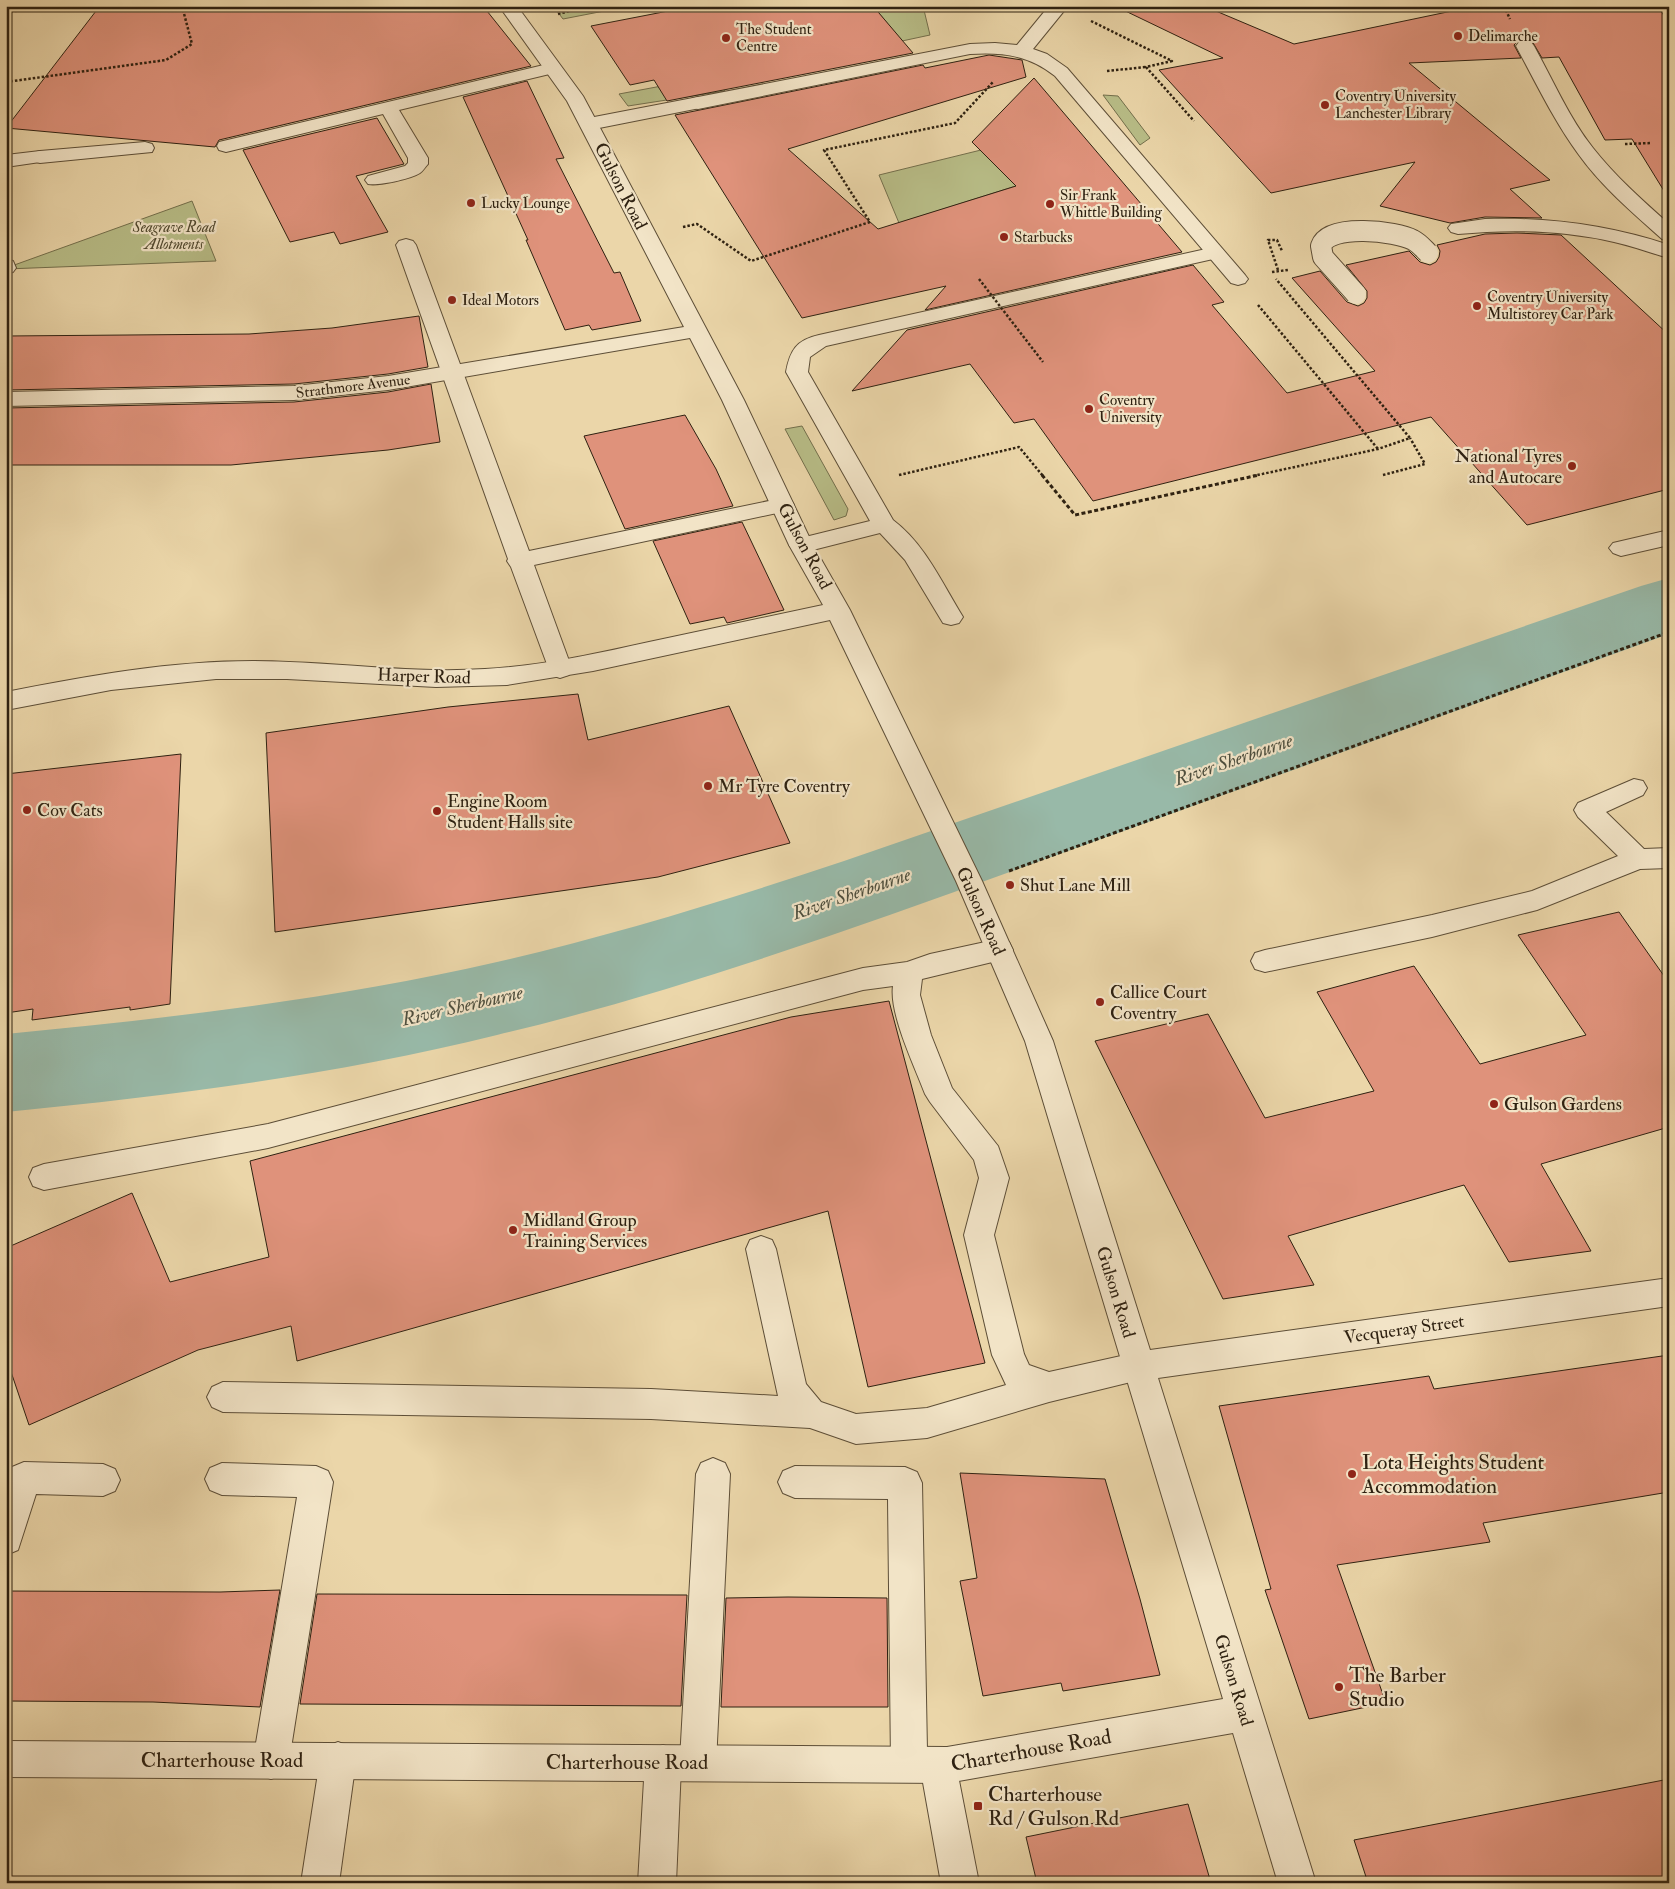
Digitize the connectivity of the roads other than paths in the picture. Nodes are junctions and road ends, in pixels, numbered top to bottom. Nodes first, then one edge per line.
1 (508, 6) edge
2 (1059, 6) edge
3 (1525, 46) dead end
4 (1021, 51) junction
5 (552, 68) junction
6 (387, 106) junction
7 (589, 124) junction
8 (226, 146) dead end
9 (145, 148) dead end
10 (6, 161) edge
11 (375, 180) dead end
12 (1458, 228) dead end
13 (1669, 235) edge
14 (1630, 239) junction
15 (406, 245) dead end
16 (1572, 245) dead end
17 (1669, 252) edge
18 (1215, 253) junction
19 (1428, 253) dead end
20 (1238, 279) dead end
21 (1356, 294) dead end
22 (696, 331) junction
23 (451, 373) junction
24 (6, 399) edge
25 (782, 505) junction
26 (884, 525) junction
27 (1669, 538) edge
28 (801, 545) junction
29 (1621, 548) dead end
30 (519, 561) junction
31 (838, 610) junction
32 (951, 617) dead end
33 (560, 668) junction
34 (6, 701) edge
35 (1634, 788) dead end
36 (1669, 858) edge
37 (1638, 859) junction
38 (1000, 950) junction
39 (1265, 961) dead end
40 (908, 974) junction
41 (44, 1177) dead end
42 (762, 1250) dead end
43 (1669, 1292) edge
44 (1139, 1366) junction
45 (1049, 1387) junction
46 (223, 1397) dead end
47 (810, 1412) junction
48 (713, 1474) dead end
49 (222, 1479) dead end
50 (103, 1480) dead end
51 (795, 1482) dead end
52 (6, 1539) edge
53 (1244, 1714) junction
54 (6, 1759) edge
55 (338, 1760) junction
56 (270, 1761) junction
57 (680, 1763) junction
58 (923, 1764) junction
59 (320, 1883) edge
60 (658, 1883) edge
61 (960, 1883) edge
62 (1297, 1883) edge

1 - 5 street, Gulson Road
2 - 4 street
3 - 13 street
4 - 7 street
4 - 18 street
5 - 6 street
5 - 7 street, Gulson Road
6 - 8 street
6 - 11 street
7 - 22 street, Gulson Road
9 - 10 street
12 - 14 street
14 - 16 street
14 - 17 street
15 - 23 street
18 - 20 street
18 - 26 street
19 - 21 street, bridge
22 - 23 street, Strathmore Avenue
22 - 25 street, Gulson Road
23 - 24 street, Strathmore Avenue
23 - 30 street
25 - 28 street, Gulson Road
25 - 30 street
26 - 28 street
26 - 32 street
27 - 29 street
28 - 31 street, Gulson Road
30 - 33 street
31 - 33 street, Harper Road
31 - 38 street, Gulson Road
33 - 34 street, Harper Road
35 - 37 street
36 - 37 street
37 - 39 street
38 - 40 street
38 - 44 street, Gulson Road
40 - 41 street
40 - 45 street
42 - 47 street
43 - 44 street, Vecqueray Street
44 - 45 street, Vecqueray Street
44 - 53 street, Gulson Road
45 - 47 street, Vecqueray Street
46 - 47 street
48 - 57 street
49 - 56 street
50 - 52 street
51 - 58 street
53 - 58 street, Charterhouse Road
53 - 62 street, Gulson Road
54 - 56 street, Charterhouse Road
55 - 56 street, Charterhouse Road
55 - 57 street, Charterhouse Road
55 - 59 street
57 - 58 street, Charterhouse Road
57 - 60 street
58 - 61 street

